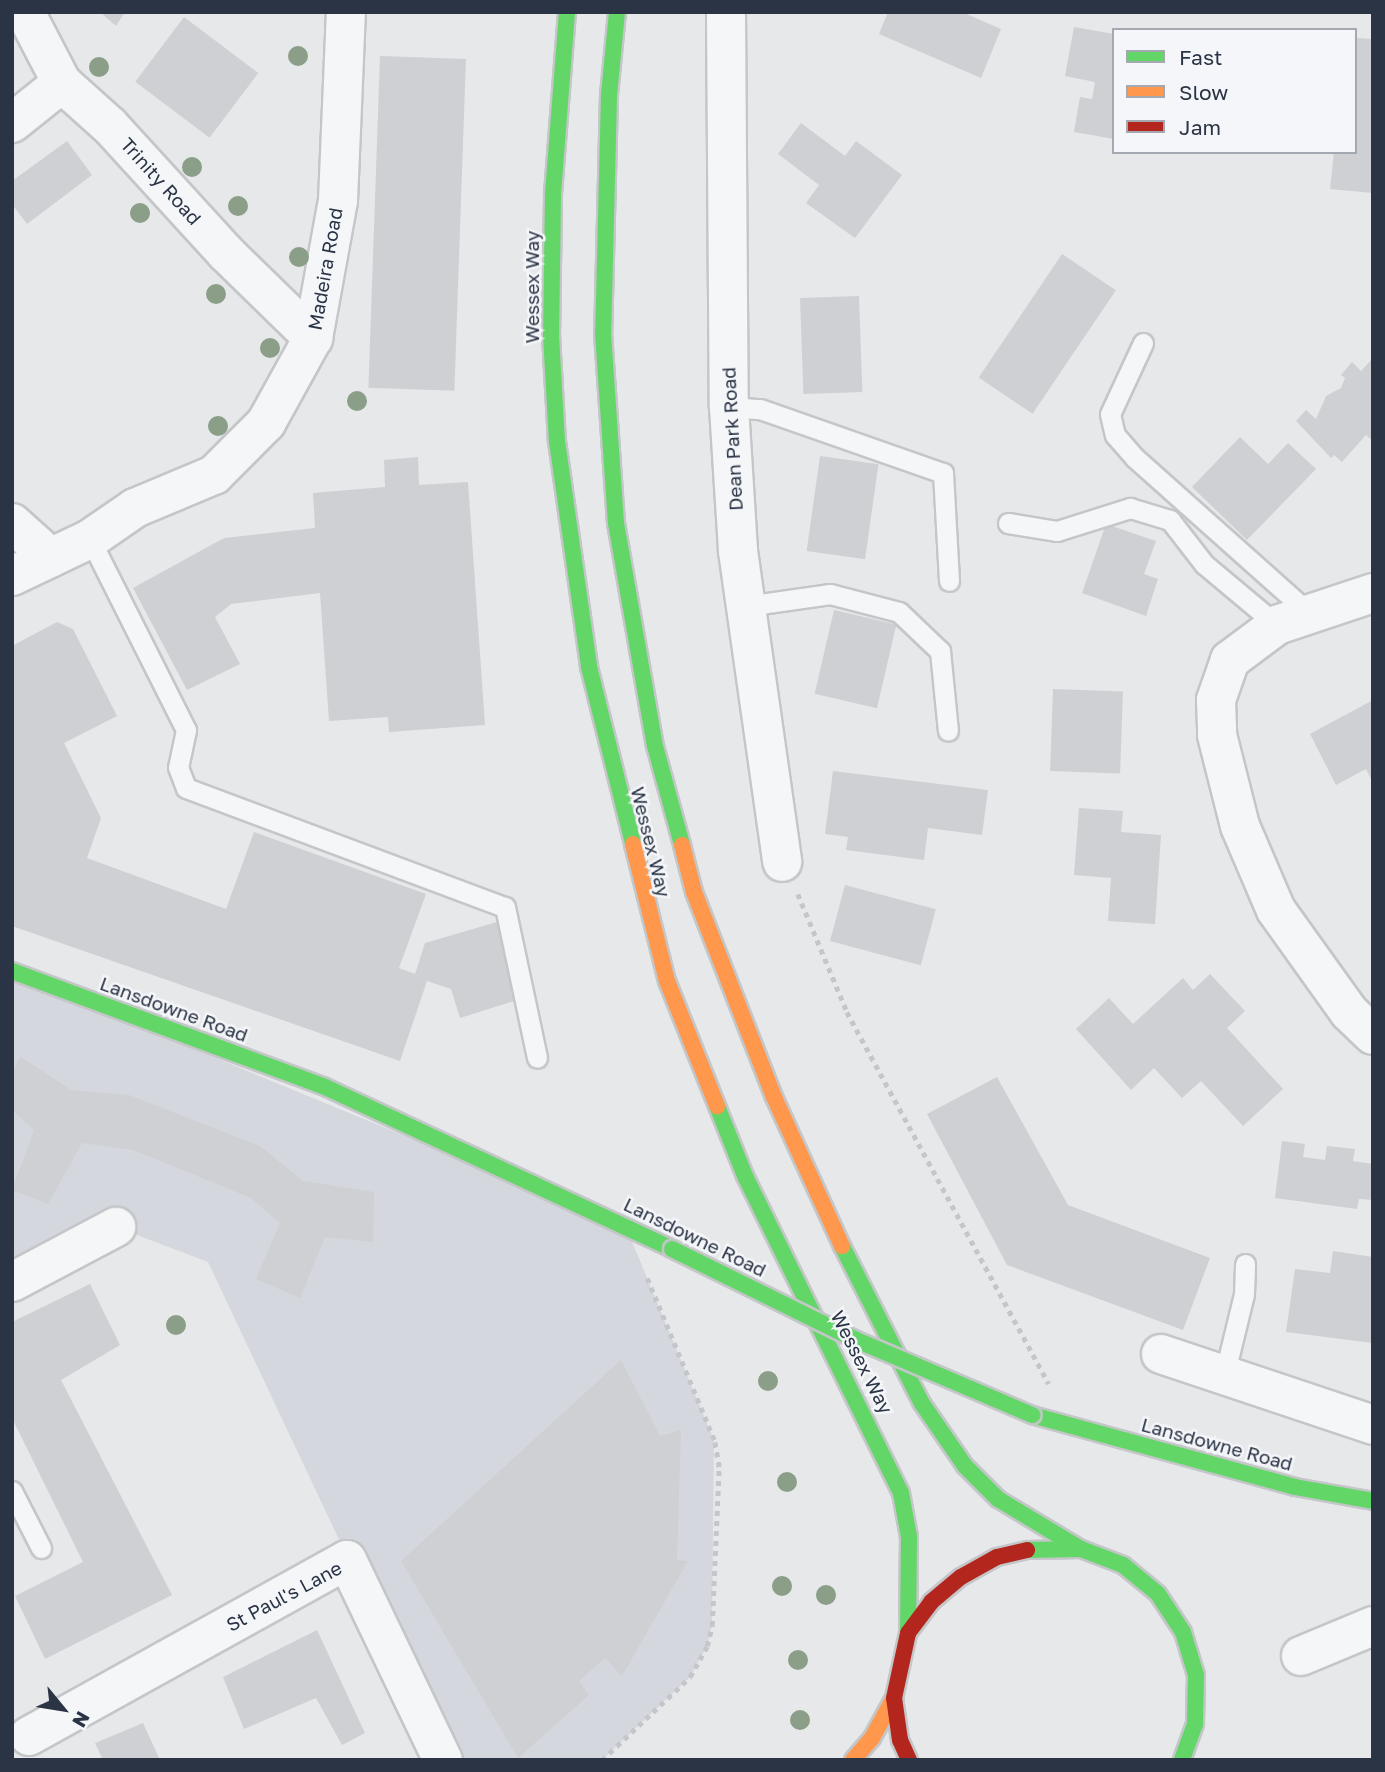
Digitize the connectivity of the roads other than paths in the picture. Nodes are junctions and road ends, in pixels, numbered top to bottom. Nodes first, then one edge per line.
1 (25, 12) edge
2 (346, 12) edge
3 (567, 12) edge
4 (617, 12) edge
5 (726, 12) edge
6 (62, 83) junction
7 (12, 123) edge
8 (313, 338) junction
9 (1143, 343) dead end
10 (729, 407) junction
11 (12, 523) edge
12 (1008, 523) dead end
13 (90, 539) junction
14 (51, 558) junction
15 (12, 576) edge
16 (949, 581) dead end
17 (1373, 593) edge
18 (746, 606) junction
19 (1293, 620) junction
20 (948, 732) dead end
21 (782, 862) road end
22 (12, 971) edge
23 (1373, 1035) edge
24 (537, 1058) dead end
25 (116, 1227) dead end
26 (1245, 1264) dead end
27 (12, 1282) edge
28 (1161, 1354) dead end
29 (1224, 1376) junction
30 (1373, 1425) edge
31 (12, 1491) edge
32 (1373, 1501) edge
33 (41, 1548) dead end
34 (1081, 1549) junction
35 (1373, 1626) edge
36 (908, 1633) junction
37 (1301, 1656) dead end
38 (1196, 1675) junction
39 (894, 1698) junction
40 (27, 1734) edge
41 (1204, 1748) dead end
42 (443, 1760) edge
43 (853, 1760) edge
44 (909, 1760) edge
45 (1182, 1760) edge

1 - 6 street, Trinity Road
2 - 8 street, Madeira Road
3 - 36 main road, Wessex Way
4 - 34 main road, Wessex Way
5 - 10 street, Dean Park Road
6 - 7 street
6 - 8 street, Trinity Road
8 - 13 street, Madeira Road
9 - 19 lane
10 - 16 lane
10 - 18 street, Dean Park Road
11 - 14 street
12 - 19 lane
13 - 14 street, Madeira Road
13 - 24 lane
14 - 15 street, Madeira Road
17 - 19 street
18 - 20 lane
18 - 21 street, Dean Park Road
19 - 23 street
22 - 32 main road, Lansdowne Road, bridge
25 - 27 street
26 - 29 lane
28 - 29 street
29 - 30 street
31 - 33 lane
34 - 36 main road
34 - 38 main road
35 - 37 street
36 - 39 main road
38 - 41 main road
38 - 45 main road
39 - 43 main road
39 - 44 main road
40 - 42 street, St Paul's Lane

